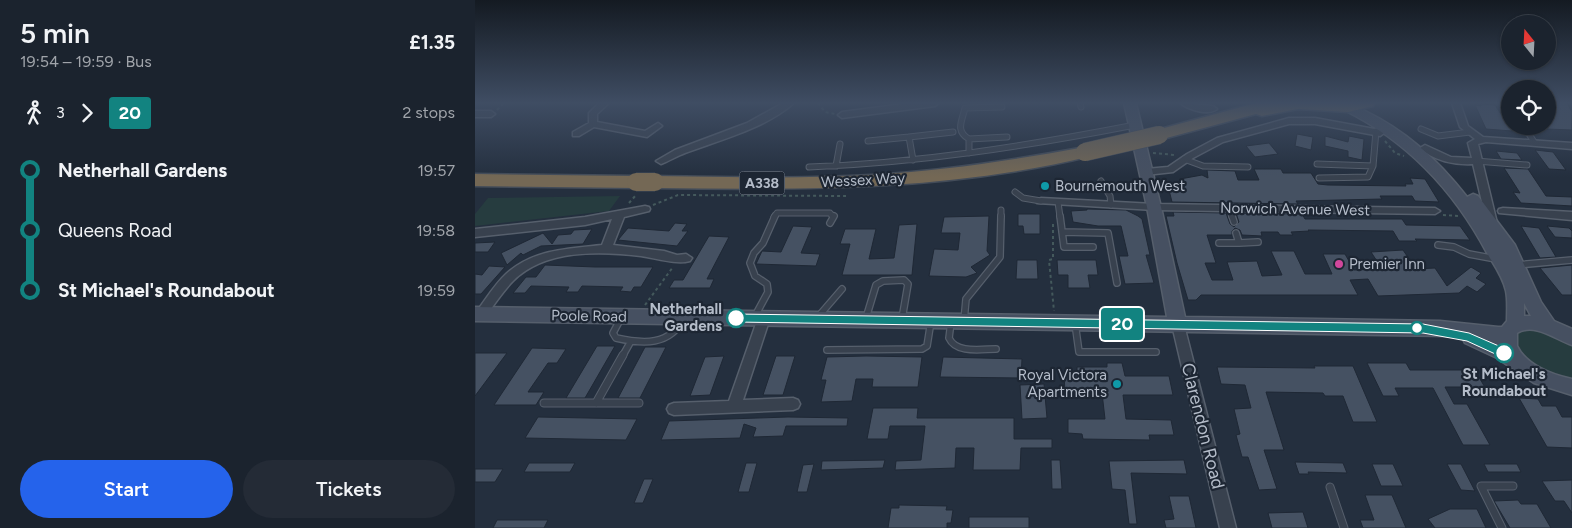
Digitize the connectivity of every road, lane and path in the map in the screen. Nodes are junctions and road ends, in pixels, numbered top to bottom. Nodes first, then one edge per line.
1 (587, 128) edge
2 (613, 128) edge
3 (656, 128) edge
4 (744, 128) edge
5 (961, 128) edge
6 (1121, 128) edge
7 (1136, 128) edge
8 (1187, 128) edge
9 (1265, 128) edge
10 (1353, 128) edge
11 (1388, 128) edge
12 (1399, 128) edge
13 (1466, 128) edge
14 (1421, 129) dead end
15 (953, 132) dead end
16 (1378, 132) joint
17 (1470, 132) junction
18 (576, 134) dead end
19 (647, 134) junction
20 (1530, 135) edge
21 (909, 137) junction
22 (1007, 137) dead end
23 (969, 138) junction
24 (1480, 139) junction
25 (639, 141) dead end
26 (868, 141) dead end
27 (1534, 142) junction
28 (840, 144) dead end
29 (1572, 146) edge
30 (1425, 148) junction
31 (1141, 151) junction
32 (969, 153) junction
33 (1187, 158) junction
34 (913, 160) junction
35 (661, 161) dead end
36 (1477, 161) junction
37 (1317, 164) dead end
38 (1527, 165) dead end
39 (835, 166) junction
40 (1373, 166) junction
41 (809, 167) dead end
42 (1248, 167) dead end
43 (1145, 172) junction
44 (1319, 178) dead end
45 (475, 180) edge
46 (1101, 181) dead end
47 (638, 187) junction
48 (1015, 192) dead end
49 (846, 196) dead end
50 (1041, 201) joint
51 (1055, 202) junction
52 (1111, 205) junction
53 (1155, 207) junction
54 (1229, 208) junction
55 (645, 209) joint
56 (1001, 210) dead end
57 (1435, 211) dead end
58 (1503, 211) dead end
59 (620, 213) junction
60 (1572, 216) edge
61 (831, 222) dead end
62 (1234, 222) dead end
63 (1491, 223) junction
64 (1062, 232) junction
65 (475, 233) edge
66 (1236, 233) dead end
67 (1258, 242) dead end
68 (1219, 243) dead end
69 (1239, 243) junction
70 (1438, 245) dead end
71 (607, 248) junction
72 (1093, 248) dead end
73 (682, 259) joint
74 (1499, 259) junction
75 (1572, 260) edge
76 (1517, 265) junction
77 (1117, 283) dead end
78 (842, 289) dead end
79 (478, 314) edge
80 (628, 316) junction
81 (685, 317) junction
82 (759, 318) junction
83 (815, 319) junction
84 (866, 320) junction
85 (901, 321) junction
86 (931, 321) junction
87 (957, 321) junction
88 (1055, 323) junction
89 (1075, 323) junction
90 (1178, 325) junction
91 (1547, 326) junction
92 (1423, 328) junction
93 (1511, 330) junction
94 (1572, 338) edge
95 (631, 341) junction
96 (827, 350) dead end
97 (996, 350) dead end
98 (1156, 352) dead end
99 (1523, 366) junction
100 (1572, 387) edge
101 (544, 403) dead end
102 (596, 403) junction
103 (639, 403) dead end
104 (793, 404) dead end
105 (734, 406) junction
106 (674, 409) dead end
107 (1513, 486) dead end
108 (1329, 487) dead end
109 (1228, 528) edge
110 (1343, 528) edge
111 (1502, 528) edge

1 - 18 street
2 - 19 street
3 - 19 street
4 - 35 street
5 - 23 lane
6 - 32 lane
7 - 31 street
8 - 47 highway, Wessex Way / A338, bridge
9 - 33 street
10 - 16 street
11 - 74 street
12 - 30 street
13 - 17 street
14 - 17 lane
15 - 21 lane
16 - 40 lane
17 - 24 street
19 - 25 street
20 - 27 lane
21 - 26 lane
21 - 34 lane
22 - 23 lane
23 - 32 lane
24 - 27 street
24 - 36 street
27 - 29 street
28 - 39 lane
30 - 36 street
30 - 63 street
31 - 33 path
31 - 43 street
32 - 34 lane
33 - 42 lane
33 - 43 street
34 - 39 lane
36 - 38 lane
36 - 63 street
37 - 40 lane
39 - 41 lane
40 - 44 lane
43 - 53 street
45 - 47 highway, Wessex Way / A338
46 - 52 lane
47 - 59 path
48 - 50 lane
49 - 55 path
50 - 51 street, Norwich Avenue West
51 - 52 street, Norwich Avenue West
51 - 64 lane
51 - 88 path
52 - 53 street, Norwich Avenue West
53 - 54 street, Norwich Avenue West
53 - 90 street
54 - 57 street, Norwich Avenue West
54 - 62 lane
55 - 59 street
56 - 87 lane
58 - 60 street
59 - 65 street
59 - 71 street
61 - 82 lane
63 - 76 street
64 - 72 lane
64 - 77 lane
66 - 69 lane
67 - 69 lane
68 - 69 lane
70 - 74 lane
71 - 73 street
71 - 79 street
73 - 80 path
74 - 93 street
75 - 76 lane
76 - 91 street
78 - 83 lane
79 - 80 street, Poole Road
80 - 81 street, Poole Road
80 - 95 lane
81 - 82 street, Poole Road
81 - 95 lane
82 - 83 street, Poole Road
82 - 105 street
83 - 84 street, Poole Road
84 - 85 street, Poole Road
84 - 85 lane
85 - 86 street, Poole Road
86 - 87 street, Poole Road
86 - 96 lane
87 - 88 street, Poole Road
87 - 97 lane
88 - 89 street, Poole Road
89 - 90 street, Poole Road
89 - 98 lane
90 - 92 street, Poole Road
90 - 109 street, Clarendon Road
91 - 93 street
91 - 94 street
92 - 93 street, Poole Road
92 - 99 street, Poole Road
93 - 99 street
95 - 102 lane
99 - 100 street
101 - 102 lane
102 - 103 lane
104 - 105 street
105 - 106 street
107 - 111 lane
108 - 110 lane

